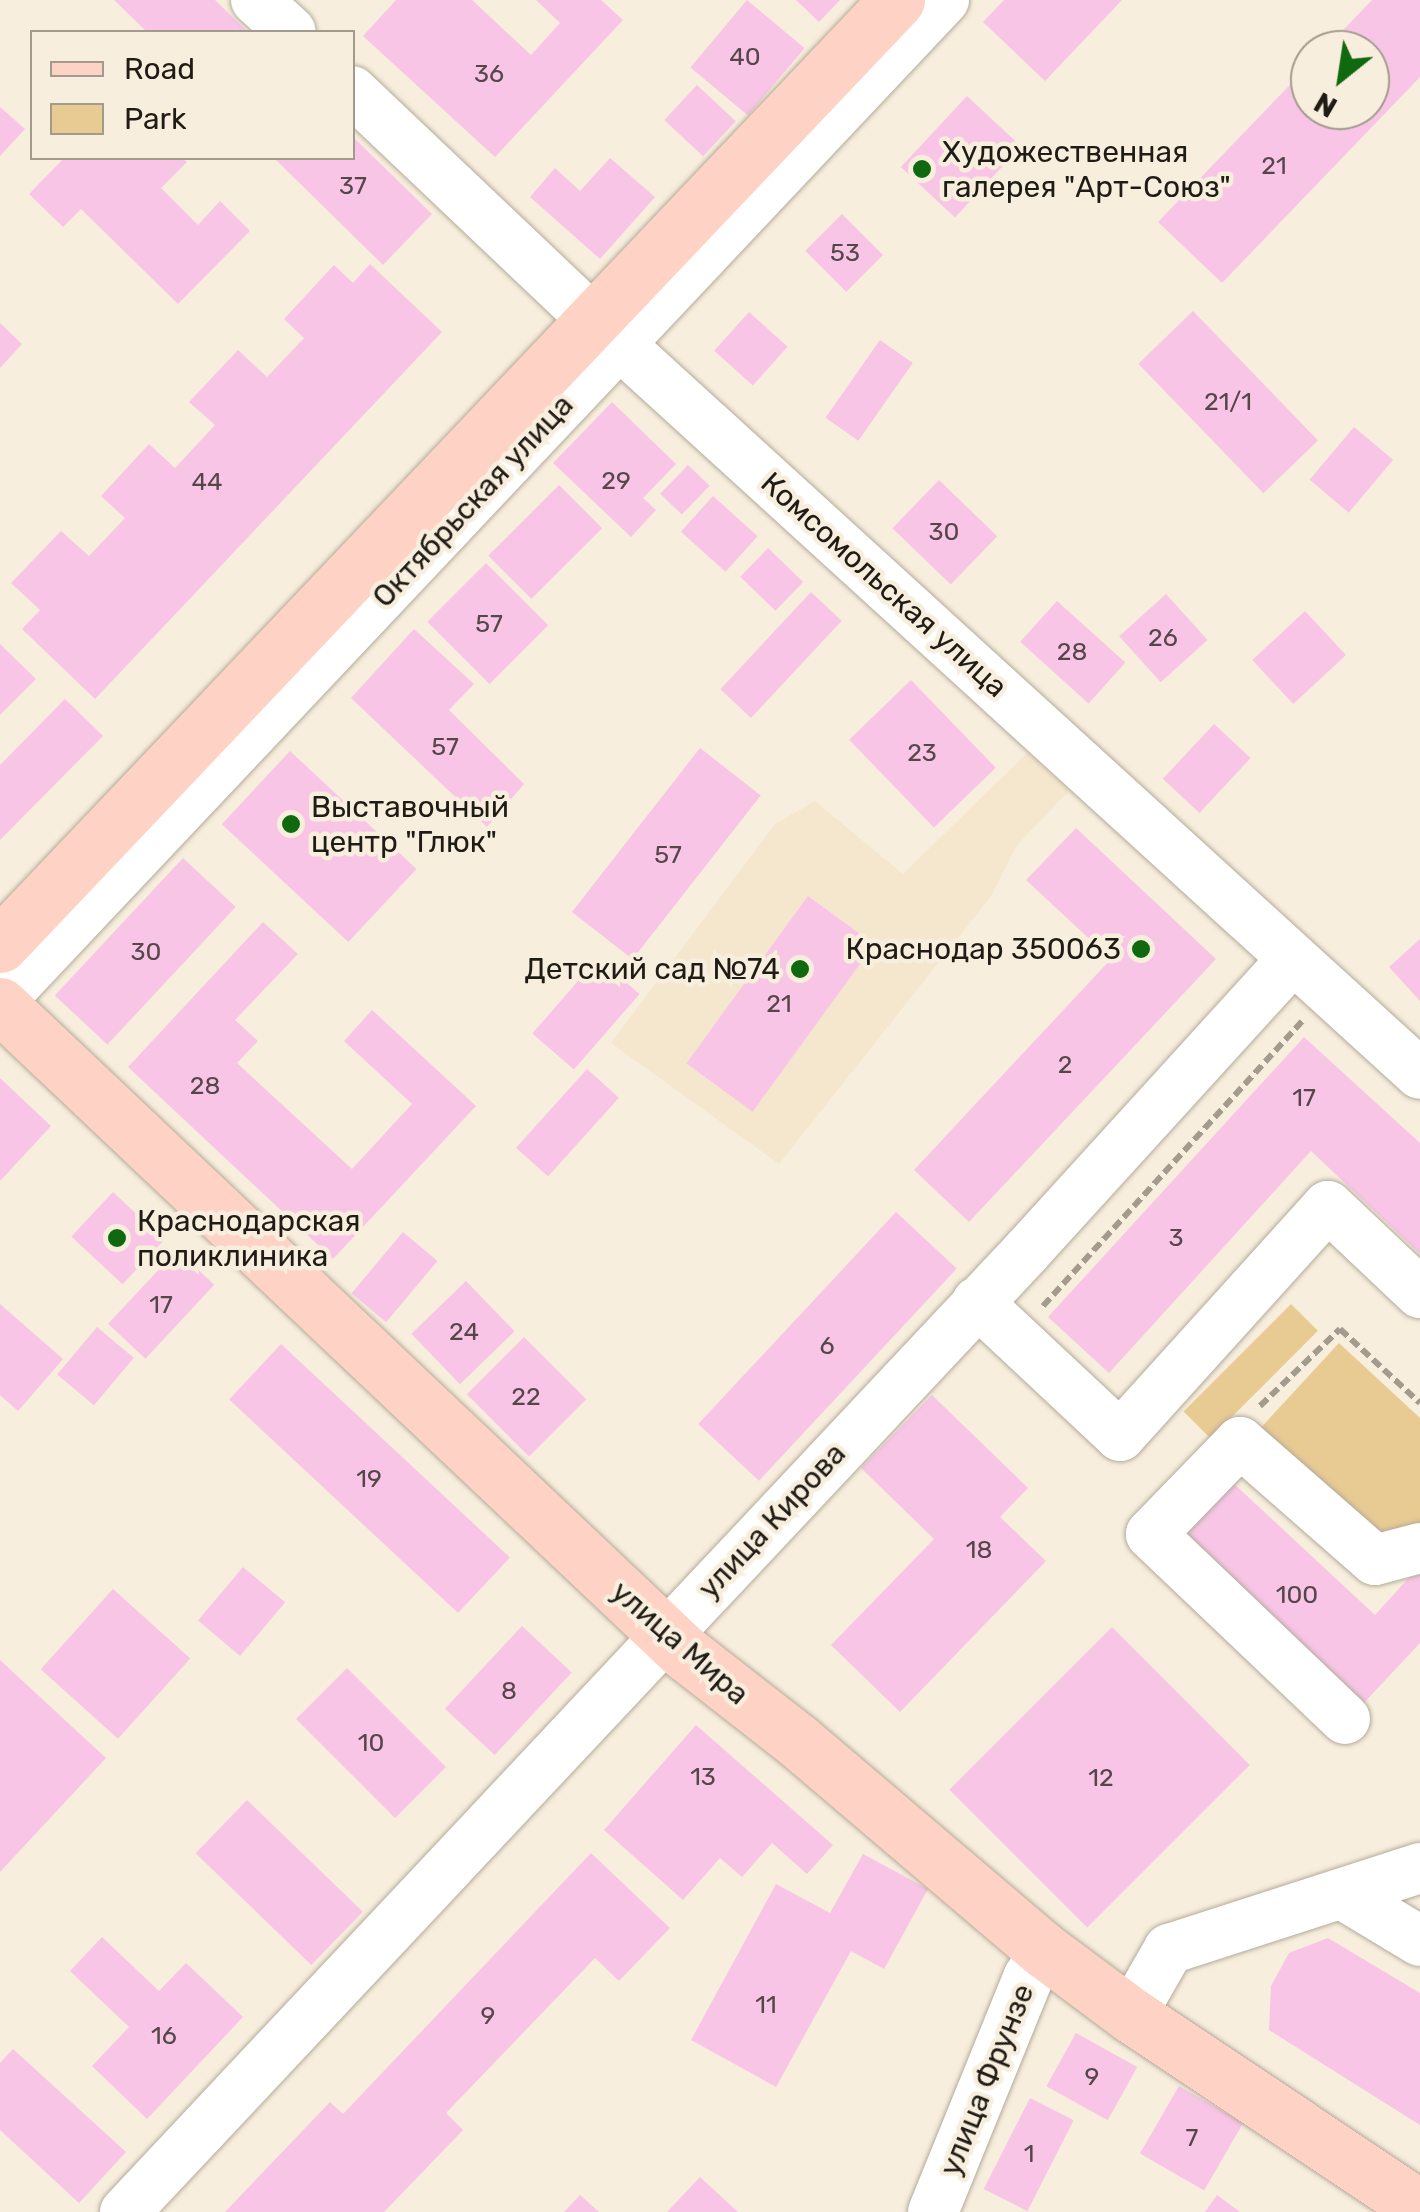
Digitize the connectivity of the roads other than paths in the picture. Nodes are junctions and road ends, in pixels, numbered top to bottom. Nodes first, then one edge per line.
1 (256, 0) edge
2 (898, 0) edge
3 (944, 0) edge
4 (288, 30) edge
5 (355, 95) edge
6 (608, 334) junction
7 (0, 944) edge
8 (1293, 959) junction
9 (0, 1003) edge
10 (1420, 1074) edge
11 (1420, 1293) edge
12 (976, 1302) junction
13 (1420, 1548) edge
14 (666, 1635) junction
15 (1345, 1719) dead end
16 (1420, 1868) edge
17 (1342, 1894) junction
18 (1420, 1941) edge
19 (1045, 1951) junction
20 (1131, 2015) junction
21 (1420, 2208) edge
22 (125, 2212) edge
23 (933, 2212) edge

1 - 4 street
2 - 6 main road, Октябрьская улица
3 - 6 street, Октябрьская улица
5 - 6 street, Комсомольская улица
6 - 7 main road, Октябрьская улица
6 - 8 street, Комсомольская улица
6 - 9 street, Октябрьская улица
8 - 10 street, Комсомольская улица
8 - 12 street, улица Кирова
9 - 14 main road, улица Мира
11 - 12 street
12 - 14 street, улица Кирова
13 - 15 street
14 - 19 main road, улица Мира
14 - 22 street, улица Кирова
16 - 17 street
17 - 18 street
17 - 20 street
19 - 20 main road, улица Мира
19 - 23 street, улица Фрунзе
20 - 21 main road, улица Мира

